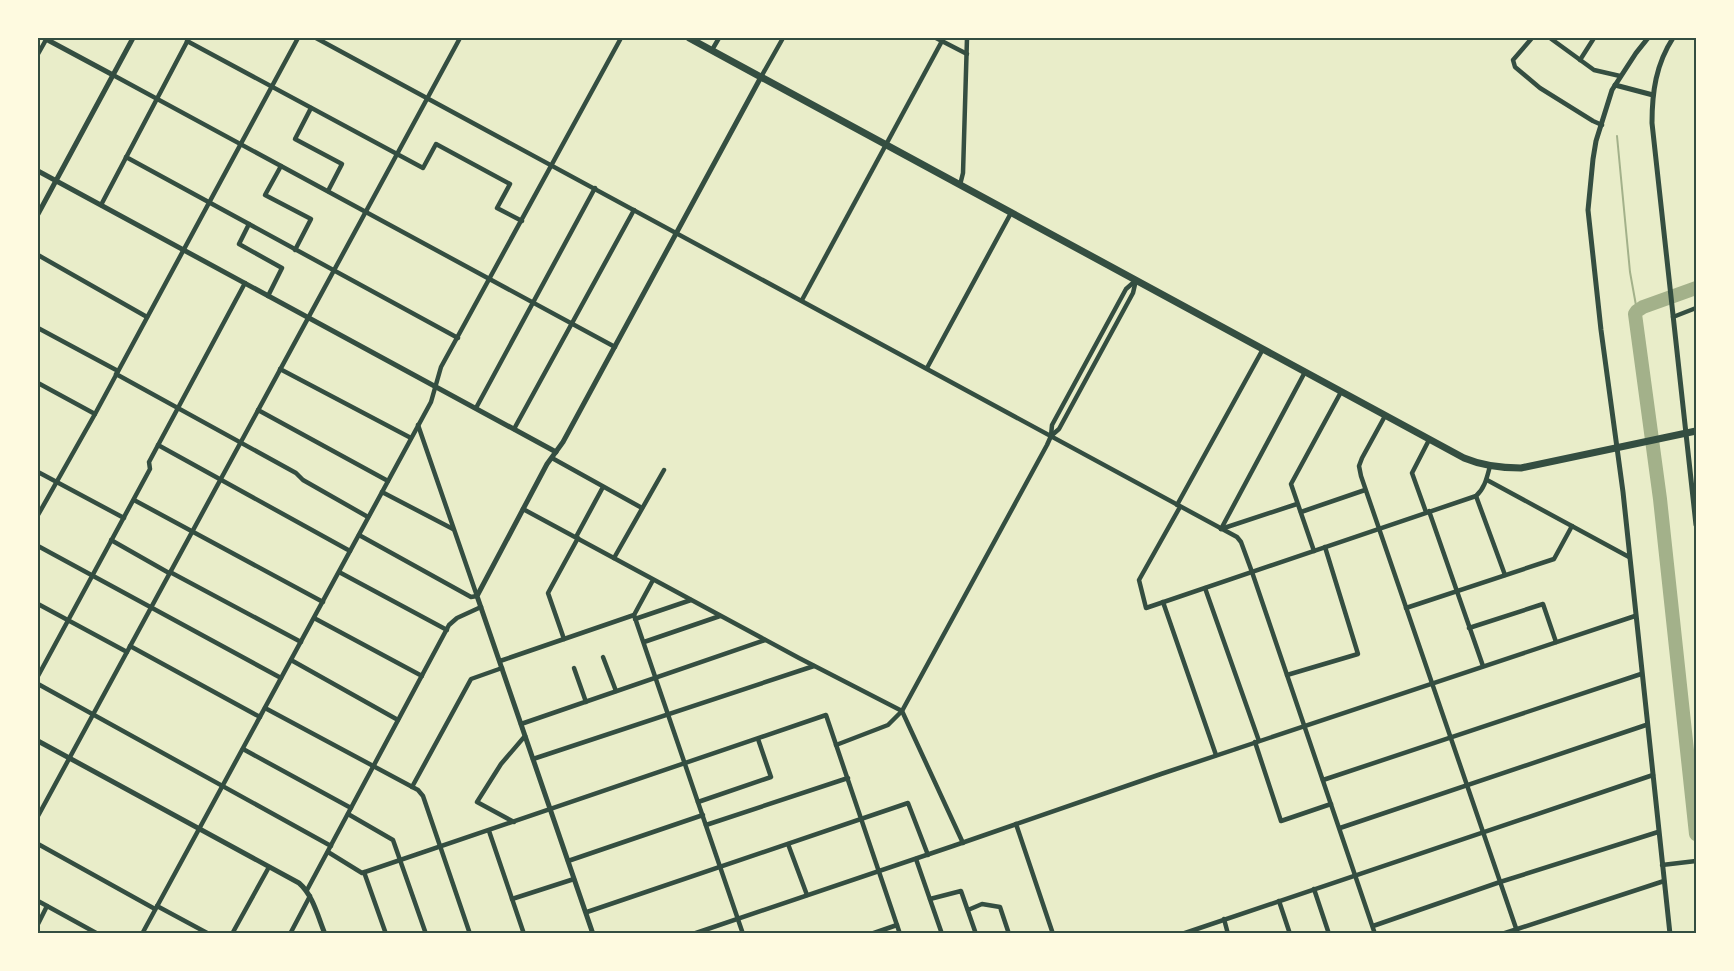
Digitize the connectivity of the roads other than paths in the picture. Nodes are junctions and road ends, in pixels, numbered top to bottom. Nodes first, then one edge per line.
1 (46, 38) edge
2 (133, 38) edge
3 (298, 38) edge
4 (316, 38) edge
5 (460, 38) edge
6 (621, 38) edge
7 (689, 38) edge
8 (719, 38) edge
9 (783, 38) edge
10 (936, 38) edge
11 (967, 38) edge
12 (1532, 38) edge
13 (1550, 38) edge
14 (1594, 38) edge
15 (1648, 38) edge
16 (1672, 38) edge
17 (188, 39) edge
18 (942, 41) junction
19 (712, 50) junction
20 (38, 54) edge
21 (967, 54) junction
22 (1580, 60) junction
23 (113, 75) junction
24 (1620, 76) junction
25 (761, 77) junction
26 (1615, 85) junction
27 (272, 87) junction
28 (1653, 95) junction
29 (428, 98) junction
30 (157, 99) junction
31 (311, 108) junction
32 (1602, 125) junction
33 (240, 144) junction
34 (886, 145) junction
35 (397, 154) junction
36 (126, 157) junction
37 (552, 165) junction
38 (281, 166) junction
39 (38, 171) edge
40 (56, 181) junction
41 (960, 185) junction
42 (595, 188) junction
43 (328, 191) junction
44 (209, 202) junction
45 (101, 205) junction
46 (634, 210) junction
47 (365, 212) junction
48 (1011, 213) junction
49 (38, 214) edge
50 (522, 221) junction
51 (249, 224) junction
52 (677, 233) junction
53 (295, 249) junction
54 (183, 250) junction
55 (38, 255) edge
56 (334, 270) junction
57 (490, 279) junction
58 (1136, 280) junction
59 (245, 283) junction
60 (268, 296) junction
61 (802, 300) junction
62 (533, 303) junction
63 (1696, 308) edge
64 (1673, 315) junction
65 (147, 317) junction
66 (308, 318) junction
67 (572, 324) junction
68 (38, 328) edge
69 (458, 338) junction
70 (615, 347) junction
71 (1263, 349) junction
72 (927, 368) junction
73 (280, 369) junction
74 (117, 372) junction
75 (1305, 372) junction
76 (38, 383) edge
77 (435, 386) junction
78 (1341, 392) junction
79 (178, 408) junction
80 (476, 408) junction
81 (258, 410) junction
82 (94, 414) junction
83 (1385, 416) junction
84 (418, 424) junction
85 (514, 429) junction
86 (1696, 431) edge
87 (1686, 433) junction
88 (1051, 436) junction
89 (411, 438) junction
90 (1430, 440) junction
91 (241, 442) junction
92 (158, 445) junction
93 (1616, 448) junction
94 (556, 452) junction
95 (552, 458) junction
96 (1490, 466) junction
97 (664, 470) dead end
98 (38, 472) edge
99 (220, 479) junction
100 (1487, 480) junction
101 (387, 481) junction
102 (56, 482) junction
103 (603, 487) junction
104 (1365, 490) junction
105 (382, 492) junction
106 (1476, 496) junction
107 (1695, 498) edge
108 (134, 500) junction
109 (1297, 504) junction
110 (1179, 506) junction
111 (523, 508) junction
112 (642, 508) junction
113 (1301, 512) junction
114 (1427, 512) junction
115 (38, 515) edge
116 (368, 517) junction
117 (123, 518) junction
118 (1696, 525) edge
119 (1572, 526) junction
120 (453, 529) junction
121 (1221, 529) junction
122 (1379, 529) junction
123 (192, 531) junction
124 (358, 535) junction
125 (577, 538) junction
126 (111, 540) junction
127 (38, 546) edge
128 (1325, 547) junction
129 (350, 551) junction
130 (1314, 551) junction
131 (1629, 556) junction
132 (614, 558) junction
133 (170, 572) junction
134 (339, 572) junction
135 (1252, 572) junction
136 (1505, 575) junction
137 (92, 576) junction
138 (653, 579) junction
139 (1205, 588) junction
140 (1456, 591) junction
141 (477, 596) junction
142 (691, 600) junction
143 (323, 602) junction
144 (1162, 602) junction
145 (38, 604) edge
146 (481, 607) junction
147 (150, 608) junction
148 (1406, 608) junction
149 (720, 616) junction
150 (1635, 616) junction
151 (635, 617) junction
152 (314, 618) junction
153 (68, 620) junction
154 (1469, 628) junction
155 (447, 630) junction
156 (564, 639) junction
157 (765, 640) junction
158 (301, 642) junction
159 (644, 642) junction
160 (1556, 642) junction
161 (130, 646) junction
162 (127, 652) junction
163 (603, 657) dead end
164 (291, 660) junction
165 (500, 662) junction
166 (40, 665) edge
167 (814, 666) junction
168 (1483, 666) junction
169 (502, 668) junction
170 (574, 668) dead end
171 (1641, 674) junction
172 (1287, 675) junction
173 (38, 676) edge
174 (422, 676) junction
175 (655, 677) junction
176 (281, 678) junction
177 (1432, 683) junction
178 (38, 684) edge
179 (616, 691) junction
180 (586, 702) junction
181 (265, 708) junction
182 (902, 711) junction
183 (668, 714) junction
184 (93, 715) junction
185 (260, 717) junction
186 (398, 720) junction
187 (521, 724) junction
188 (1646, 725) junction
189 (1304, 726) junction
190 (525, 736) junction
191 (1451, 737) junction
192 (758, 739) junction
193 (38, 741) edge
194 (1257, 742) junction
195 (836, 745) junction
196 (243, 749) junction
197 (1216, 755) junction
198 (69, 758) junction
199 (533, 759) junction
200 (685, 763) junction
201 (374, 766) junction
202 (1653, 775) junction
203 (848, 778) junction
204 (1323, 780) junction
205 (1467, 785) junction
206 (222, 787) junction
207 (412, 787) junction
208 (698, 802) junction
209 (1331, 804) junction
210 (351, 808) junction
211 (551, 810) junction
212 (348, 814) junction
213 (703, 815) junction
214 (38, 816) edge
215 (862, 820) junction
216 (514, 822) junction
217 (1016, 824) junction
218 (706, 825) junction
219 (1340, 828) junction
220 (199, 830) junction
221 (489, 831) junction
222 (1658, 832) junction
223 (1484, 833) junction
224 (963, 843) junction
225 (38, 844) edge
226 (788, 844) junction
227 (331, 846) junction
228 (441, 847) junction
229 (328, 852) junction
230 (928, 855) junction
231 (916, 859) junction
232 (401, 861) junction
233 (568, 861) junction
234 (1696, 861) edge
235 (1662, 865) junction
236 (720, 866) junction
237 (269, 867) junction
238 (879, 871) junction
239 (364, 872) junction
240 (1356, 875) junction
241 (574, 879) junction
242 (1664, 881) junction
243 (1500, 882) junction
244 (1314, 889) junction
245 (307, 890) junction
246 (807, 895) junction
247 (310, 896) junction
248 (512, 899) junction
249 (930, 899) junction
250 (38, 901) edge
251 (1279, 901) junction
252 (47, 906) junction
253 (156, 908) junction
254 (968, 910) junction
255 (587, 912) junction
256 (738, 918) junction
257 (1224, 919) junction
258 (38, 924) edge
259 (897, 925) junction
260 (1372, 926) junction
261 (1517, 931) edge
262 (703, 932) edge
263 (98, 933) edge
264 (142, 933) edge
265 (209, 933) edge
266 (232, 933) edge
267 (290, 933) edge
268 (325, 933) edge
269 (386, 933) edge
270 (426, 933) edge
271 (470, 933) edge
272 (524, 933) edge
273 (593, 933) edge
274 (693, 933) edge
275 (743, 933) edge
276 (871, 933) edge
277 (900, 933) edge
278 (942, 933) edge
279 (976, 933) edge
280 (1009, 933) edge
281 (1053, 933) edge
282 (1182, 933) edge
283 (1228, 933) edge
284 (1290, 933) edge
285 (1329, 933) edge
286 (1375, 933) edge
287 (1502, 933) edge
288 (1670, 933) edge

1 - 20 street
1 - 23 street
2 - 23 street
3 - 27 street
4 - 29 street
5 - 29 street
6 - 37 street
7 - 19 main road
8 - 19 street
9 - 25 street
10 - 18 street
11 - 21 street
12 - 32 street
13 - 22 street
14 - 22 street
15 - 24 street
16 - 28 street
17 - 27 street
17 - 30 street
18 - 21 street
18 - 34 street
19 - 25 main road
21 - 41 street
22 - 24 street
23 - 30 street
23 - 40 street
24 - 26 street
25 - 34 main road
25 - 52 street
26 - 28 street
26 - 32 street
27 - 31 street
27 - 33 street
28 - 64 street
29 - 35 street
29 - 37 street
30 - 33 street
30 - 36 street
31 - 35 street
31 - 43 street
32 - 93 street
33 - 38 street
33 - 44 street
34 - 41 main road
34 - 61 street
35 - 47 street
35 - 50 street
36 - 44 street
36 - 45 street
37 - 42 street
37 - 50 street
38 - 43 street
38 - 53 street
39 - 40 street
40 - 45 street
40 - 49 street
41 - 48 main road
42 - 46 street
42 - 62 street
43 - 47 street
44 - 51 street
44 - 54 street
45 - 54 street
46 - 52 street
46 - 67 street
47 - 56 street
47 - 57 street
48 - 58 main road
48 - 72 street
50 - 57 street
51 - 53 street
51 - 60 street
52 - 61 street
52 - 70 street
53 - 56 street
54 - 59 street
54 - 65 street
55 - 65 street
56 - 66 street
56 - 69 street
57 - 62 street
57 - 69 street
58 - 71 main road
58 - 88 street
58 - 88 street
59 - 60 street
59 - 79 street
60 - 66 street
61 - 72 street
62 - 67 street
62 - 80 street
63 - 64 street
64 - 87 street
65 - 74 street
66 - 73 street
66 - 77 street
67 - 70 street
67 - 85 street
68 - 74 street
69 - 77 street
70 - 94 street
71 - 75 main road
71 - 110 street
72 - 88 street
73 - 81 street
73 - 89 street
74 - 79 street
74 - 82 street
75 - 78 main road
75 - 121 street
76 - 82 street
77 - 80 street
77 - 84 street
78 - 83 main road
78 - 109 street
79 - 91 street
79 - 92 street
80 - 85 street
81 - 91 street
81 - 101 street
82 - 102 street
83 - 90 main road
83 - 104 street
84 - 89 street
84 - 120 street
85 - 94 street
86 - 87 main road
87 - 93 main road
87 - 107 street
88 - 110 street
88 - 182 street
89 - 101 street
90 - 96 main road
90 - 114 street
91 - 99 street
91 - 116 street
92 - 99 street
92 - 108 street
93 - 96 main road
93 - 131 street
94 - 95 street
95 - 103 street
95 - 111 street
96 - 100 street
97 - 112 street
98 - 102 street
99 - 123 street
99 - 129 street
100 - 106 street
100 - 119 street
101 - 105 street
102 - 115 street
102 - 117 street
103 - 112 street
103 - 125 street
104 - 113 street
104 - 122 street
105 - 116 street
105 - 120 street
106 - 114 street
106 - 136 street
107 - 118 street
108 - 117 street
108 - 123 street
109 - 113 street
109 - 121 street
110 - 121 street
110 - 144 street
111 - 125 street
111 - 141 street
112 - 132 street
113 - 130 street
114 - 122 street
114 - 140 street
116 - 124 street
117 - 126 street
119 - 131 street
119 - 136 street
120 - 141 street
121 - 135 street
122 - 128 street
122 - 148 street
123 - 133 street
123 - 143 street
124 - 129 street
124 - 141 street
125 - 132 street
125 - 156 street
126 - 133 street
126 - 137 street
127 - 137 street
128 - 130 street
128 - 172 street
129 - 134 street
130 - 135 street
131 - 150 street
132 - 138 street
133 - 147 street
133 - 158 street
134 - 143 street
134 - 155 street
135 - 139 street
135 - 172 street
136 - 140 street
137 - 147 street
137 - 153 street
138 - 142 street
138 - 151 street
139 - 144 street
139 - 194 street
140 - 148 street
140 - 154 street
141 - 146 street
142 - 149 street
142 - 151 street
143 - 152 street
144 - 197 street
145 - 153 street
146 - 155 street
146 - 165 street
147 - 161 street
147 - 176 street
148 - 177 street
149 - 157 street
149 - 159 street
150 - 160 street
150 - 171 street
151 - 156 street
151 - 159 street
152 - 158 street
152 - 174 street
153 - 162 street
153 - 166 street
154 - 160 street
154 - 168 street
155 - 174 street
156 - 165 street
157 - 167 street
157 - 175 street
158 - 164 street
159 - 175 street
160 - 168 street
161 - 162 street
161 - 185 street
162 - 184 street
163 - 179 street
164 - 176 street
164 - 186 street
165 - 169 street
166 - 173 street
167 - 182 street
167 - 183 street
168 - 177 street
169 - 187 street
169 - 207 street
170 - 180 street
171 - 188 street
171 - 191 street
172 - 189 street
174 - 186 street
175 - 179 street
175 - 183 street
176 - 181 street
177 - 189 street
177 - 191 street
178 - 184 street
179 - 180 street
180 - 187 street
181 - 185 street
181 - 201 street
182 - 195 street
182 - 224 street
183 - 199 street
183 - 200 street
184 - 198 street
184 - 206 street
185 - 196 street
186 - 201 street
187 - 190 street
188 - 202 street
188 - 205 street
189 - 194 street
189 - 204 street
190 - 199 street
190 - 216 street
191 - 204 street
191 - 205 street
192 - 195 street
192 - 200 street
192 - 208 street
193 - 198 street
194 - 197 street
194 - 209 street
195 - 203 street
196 - 206 street
196 - 210 street
197 - 217 street
198 - 214 street
198 - 220 street
199 - 211 street
200 - 208 street
200 - 211 street
201 - 207 street
201 - 210 street
202 - 222 street
202 - 223 street
203 - 215 street
203 - 218 street
204 - 209 street
205 - 219 street
205 - 223 street
206 - 220 street
206 - 227 street
207 - 228 street
208 - 213 street
209 - 219 street
210 - 212 street
211 - 216 street
211 - 233 street
212 - 227 street
212 - 232 street
213 - 218 street
213 - 233 street
215 - 226 street
215 - 230 street
215 - 238 street
216 - 221 street
217 - 224 street
217 - 281 street
218 - 236 street
219 - 240 street
220 - 237 street
220 - 253 street
221 - 228 street
221 - 248 street
222 - 235 street
222 - 243 street
223 - 240 street
223 - 243 street
224 - 230 street
225 - 253 street
226 - 236 street
226 - 246 street
227 - 229 street
228 - 232 street
228 - 271 street
229 - 239 street
229 - 245 street
230 - 231 street
231 - 238 street
231 - 249 street
232 - 239 street
232 - 270 street
233 - 241 street
234 - 235 street
235 - 242 street
236 - 255 street
236 - 256 street
237 - 245 street
237 - 266 street
238 - 246 street
238 - 259 street
239 - 269 street
240 - 244 street
240 - 260 street
241 - 248 street
241 - 255 street
242 - 261 street
242 - 288 street
243 - 260 street
243 - 261 street
244 - 251 street
244 - 285 street
245 - 247 street
246 - 256 street
247 - 267 street
247 - 268 street
248 - 272 street
249 - 254 street
249 - 278 street
250 - 252 street
251 - 257 street
251 - 284 street
252 - 258 street
252 - 263 street
253 - 264 street
253 - 265 street
254 - 279 street
254 - 280 street
255 - 273 street
256 - 262 street
256 - 275 street
257 - 282 street
257 - 283 street
259 - 276 street
259 - 277 street
260 - 286 street
261 - 287 street
262 - 274 street

